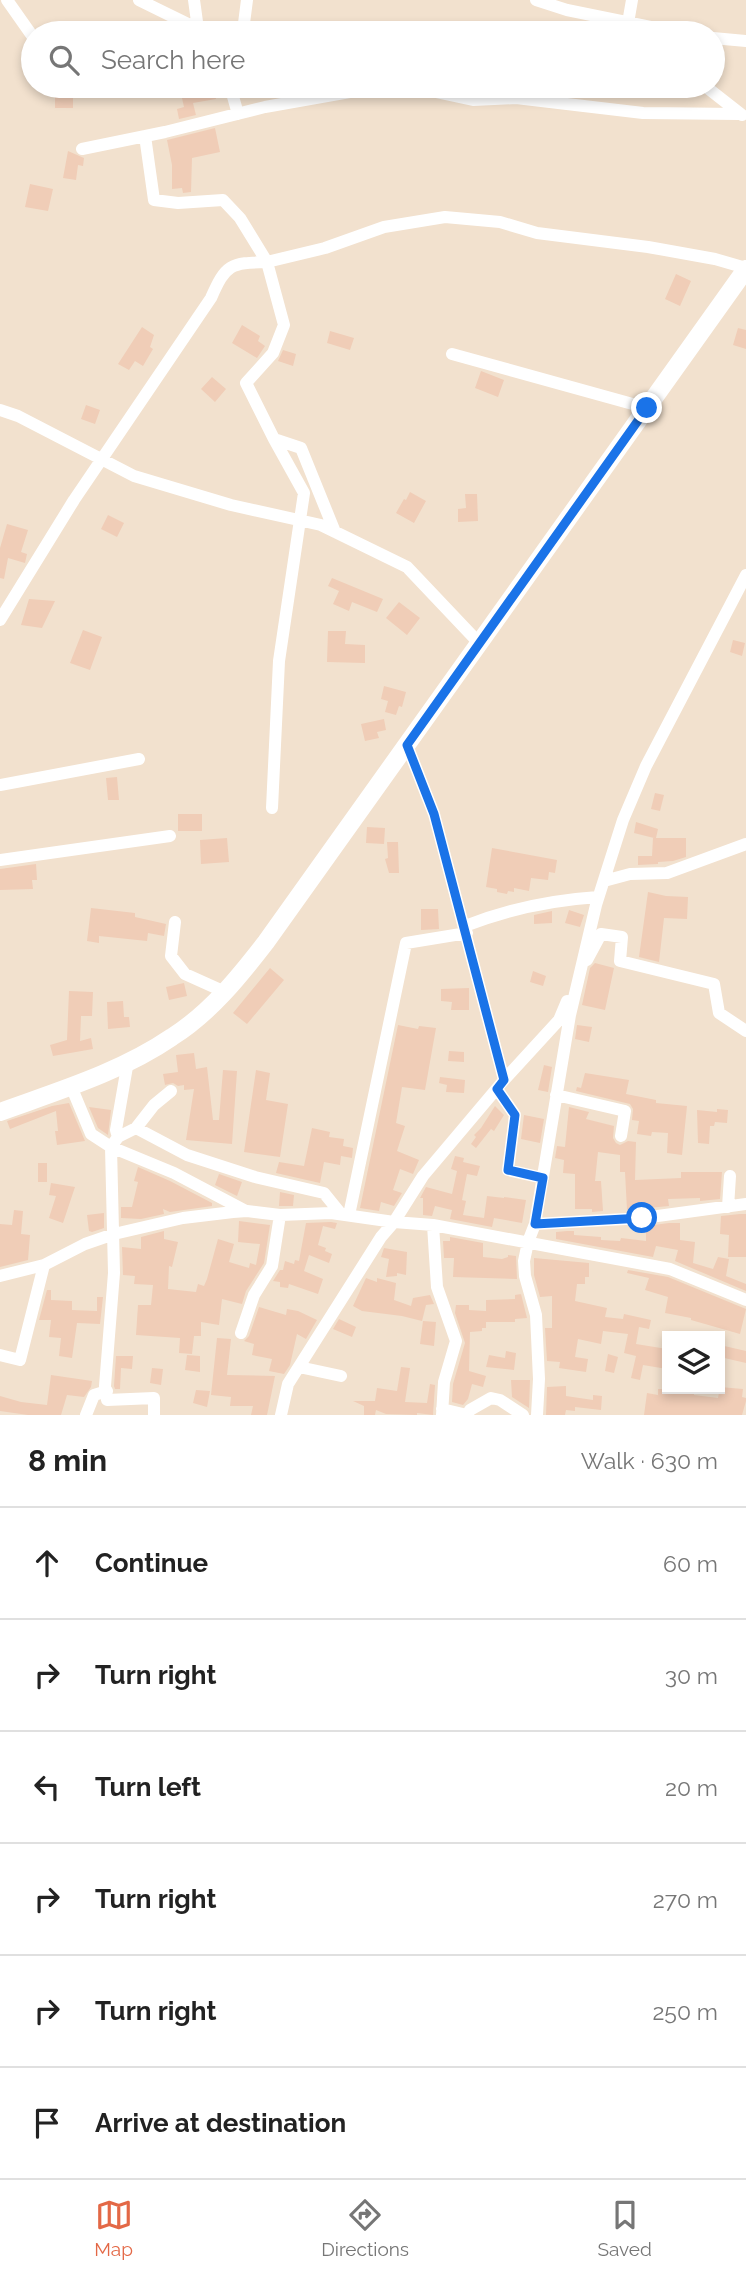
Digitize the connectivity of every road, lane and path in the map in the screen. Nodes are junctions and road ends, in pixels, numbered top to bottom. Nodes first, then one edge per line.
1 (7, 0) edge
2 (139, 0) edge
3 (194, 0) edge
4 (247, 0) edge
5 (536, 0) edge
6 (632, 0) edge
7 (22, 21) edge
8 (180, 21) edge
9 (198, 21) edge
10 (244, 21) edge
11 (619, 21) edge
12 (628, 21) edge
13 (725, 39) edge
14 (746, 41) edge
15 (233, 98) edge
16 (297, 98) edge
17 (314, 98) edge
18 (464, 98) edge
19 (516, 98) edge
20 (516, 98) edge
21 (720, 98) edge
22 (297, 101) junction
23 (238, 114) junction
24 (742, 115) edge
25 (145, 136) junction
26 (82, 149) dead end
27 (267, 262) junction
28 (746, 269) edge
29 (452, 354) dead end
30 (647, 408) junction
31 (0, 410) edge
32 (274, 439) junction
33 (103, 460) junction
34 (300, 520) junction
35 (335, 532) junction
36 (746, 575) edge
37 (0, 620) edge
38 (479, 643) junction
39 (407, 745) junction
40 (139, 760) dead end
41 (0, 785) edge
42 (272, 808) dead end
43 (170, 836) dead end
44 (746, 844) edge
45 (0, 860) edge
46 (604, 881) junction
47 (598, 897) junction
48 (175, 922) dead end
49 (466, 930) junction
50 (578, 978) junction
51 (225, 992) junction
52 (746, 1031) edge
53 (128, 1061) junction
54 (501, 1084) junction
55 (71, 1086) junction
56 (171, 1091) dead end
57 (556, 1095) junction
58 (0, 1112) edge
59 (136, 1128) junction
60 (621, 1136) dead end
61 (115, 1142) junction
62 (730, 1176) dead end
63 (543, 1178) junction
64 (746, 1204) edge
65 (728, 1206) junction
66 (247, 1211) junction
67 (280, 1215) junction
68 (345, 1215) junction
69 (394, 1222) junction
70 (535, 1224) junction
71 (433, 1225) junction
72 (114, 1234) junction
73 (528, 1242) junction
74 (44, 1265) junction
75 (0, 1276) edge
76 (746, 1300) edge
77 (241, 1334) dead end
78 (0, 1355) edge
79 (299, 1367) junction
80 (341, 1376) dead end
81 (107, 1391) junction
82 (442, 1412) edge
83 (86, 1415) edge
84 (154, 1415) edge
85 (281, 1415) edge
86 (467, 1415) edge
87 (523, 1415) edge
88 (537, 1415) edge

1 - 7 street
2 - 8 street
3 - 9 street
4 - 10 street
5 - 11 street
6 - 12 street
13 - 14 street
15 - 23 street
16 - 22 street
17 - 22 street
18 - 19 street
20 - 24 street
21 - 24 street
22 - 23 street
23 - 25 street
25 - 26 street
25 - 27 street
27 - 28 street
27 - 32 street
27 - 33 street
28 - 30 street
29 - 30 street
30 - 38 street
31 - 33 street
32 - 34 street
32 - 35 street
33 - 34 street
33 - 37 street
34 - 35 street
34 - 42 street
35 - 38 street
36 - 46 street
38 - 39 street
39 - 49 street
39 - 51 street
40 - 41 street
43 - 45 street
44 - 46 street
46 - 47 street
47 - 49 street
47 - 50 street
48 - 51 street
49 - 54 street
49 - 68 street
50 - 52 street
50 - 54 street
50 - 57 street
51 - 53 street
53 - 55 street
53 - 61 street
54 - 63 street
54 - 69 street
55 - 58 street
55 - 61 street
56 - 59 street
57 - 60 street
57 - 63 street
59 - 61 street
59 - 68 street
61 - 66 street
61 - 72 street
62 - 65 street
63 - 70 street
64 - 65 street
65 - 70 street
66 - 67 street
66 - 72 street
67 - 68 street
67 - 77 street
68 - 69 street
69 - 71 street
69 - 79 street
70 - 73 street
71 - 73 street
71 - 82 street
72 - 74 street
72 - 81 street
73 - 76 street
73 - 88 street
74 - 75 street
74 - 78 street
79 - 80 street
79 - 85 street
81 - 83 street
81 - 84 street
82 - 86 street
86 - 87 street

